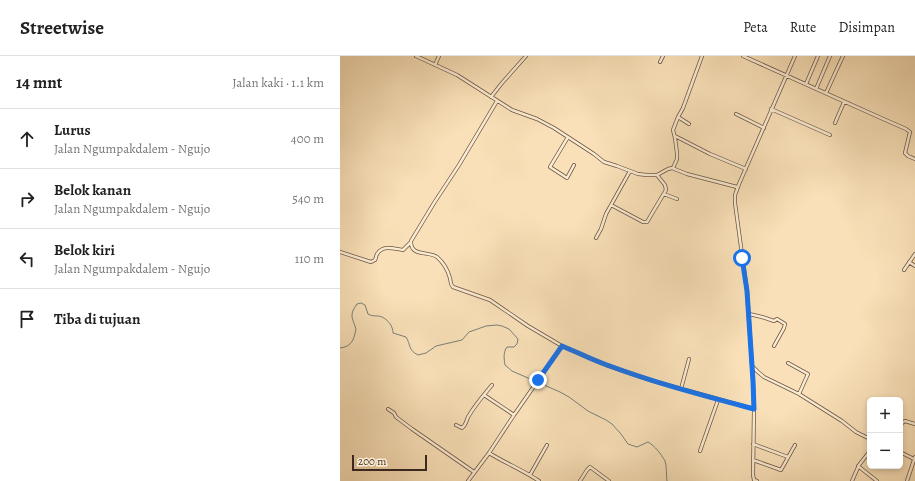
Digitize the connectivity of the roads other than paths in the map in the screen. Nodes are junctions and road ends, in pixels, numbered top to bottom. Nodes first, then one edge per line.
1 (416, 56) edge
2 (439, 56) edge
3 (526, 56) edge
4 (663, 56) edge
5 (702, 56) edge
6 (743, 56) edge
7 (795, 56) edge
8 (818, 56) edge
9 (830, 56) edge
10 (843, 56) edge
11 (660, 62) dead end
12 (435, 65) junction
13 (786, 75) junction
14 (806, 84) junction
15 (816, 89) junction
16 (826, 94) junction
17 (491, 97) junction
18 (497, 101) junction
19 (844, 102) junction
20 (771, 109) junction
21 (736, 114) dead end
22 (678, 118) junction
23 (836, 123) dead end
24 (689, 124) dead end
25 (764, 128) junction
26 (830, 135) dead end
27 (675, 136) junction
28 (568, 137) junction
29 (915, 159) edge
30 (574, 165) dead end
31 (673, 168) junction
32 (746, 169) junction
33 (630, 171) junction
34 (657, 175) junction
35 (737, 187) junction
36 (664, 194) junction
37 (676, 199) dead end
38 (611, 205) junction
39 (596, 238) dead end
40 (410, 243) junction
41 (340, 252) edge
42 (915, 254) edge
43 (910, 262) junction
44 (915, 266) edge
45 (904, 270) dead end
46 (749, 314) junction
47 (562, 346) junction
48 (774, 346) dead end
49 (689, 358) dead end
50 (788, 363) dead end
51 (752, 366) junction
52 (492, 385) dead end
53 (681, 389) junction
54 (799, 394) junction
55 (484, 395) junction
56 (718, 400) junction
57 (388, 409) dead end
58 (754, 409) junction
59 (514, 415) junction
60 (903, 422) edge
61 (915, 424) edge
62 (456, 425) dead end
63 (867, 438) edge
64 (753, 444) junction
65 (546, 445) dead end
66 (795, 445) dead end
67 (700, 452) dead end
68 (489, 453) junction
69 (903, 453) edge
70 (867, 456) edge
71 (788, 457) junction
72 (915, 458) edge
73 (753, 460) junction
74 (858, 466) junction
75 (474, 472) junction
76 (530, 475) junction
77 (754, 480) edge
78 (468, 481) edge
79 (539, 481) edge
80 (580, 481) edge
81 (609, 481) edge
82 (852, 481) edge
83 (877, 481) edge
84 (907, 481) edge

1 - 12 street
2 - 12 street
3 - 17 street
4 - 11 street
5 - 22 street
6 - 13 street
7 - 13 street
8 - 14 street
9 - 15 street
10 - 16 street
12 - 17 street
13 - 14 street
13 - 20 street
14 - 15 street
15 - 16 street
16 - 19 street
17 - 18 street
18 - 28 street
18 - 40 street
19 - 23 street
19 - 29 street
20 - 25 street
20 - 26 street
21 - 25 street
22 - 24 street
22 - 27 street
25 - 32 street
27 - 31 street
27 - 32 street
28 - 30 street
28 - 33 street
31 - 34 street
31 - 35 street
32 - 35 street
33 - 34 street
33 - 38 street
34 - 36 street
35 - 46 street
36 - 37 street
36 - 38 street
38 - 39 street
40 - 41 street
40 - 47 street
42 - 43 street
43 - 44 street
43 - 45 street
46 - 48 street
46 - 51 street
47 - 53 street
47 - 59 street
49 - 53 street
50 - 54 street
51 - 54 street
51 - 58 street
52 - 55 street
53 - 56 street
54 - 63 street
55 - 59 street
55 - 62 street
56 - 58 street
56 - 67 street
57 - 75 street
58 - 64 street
59 - 68 street
60 - 61 street
64 - 71 street
64 - 73 street
65 - 76 street
66 - 71 street
68 - 75 street
68 - 76 street
69 - 72 street
70 - 74 street
71 - 73 street
72 - 84 street
73 - 77 street
74 - 82 street
74 - 83 street
75 - 78 street
76 - 79 street
80 - 81 street

